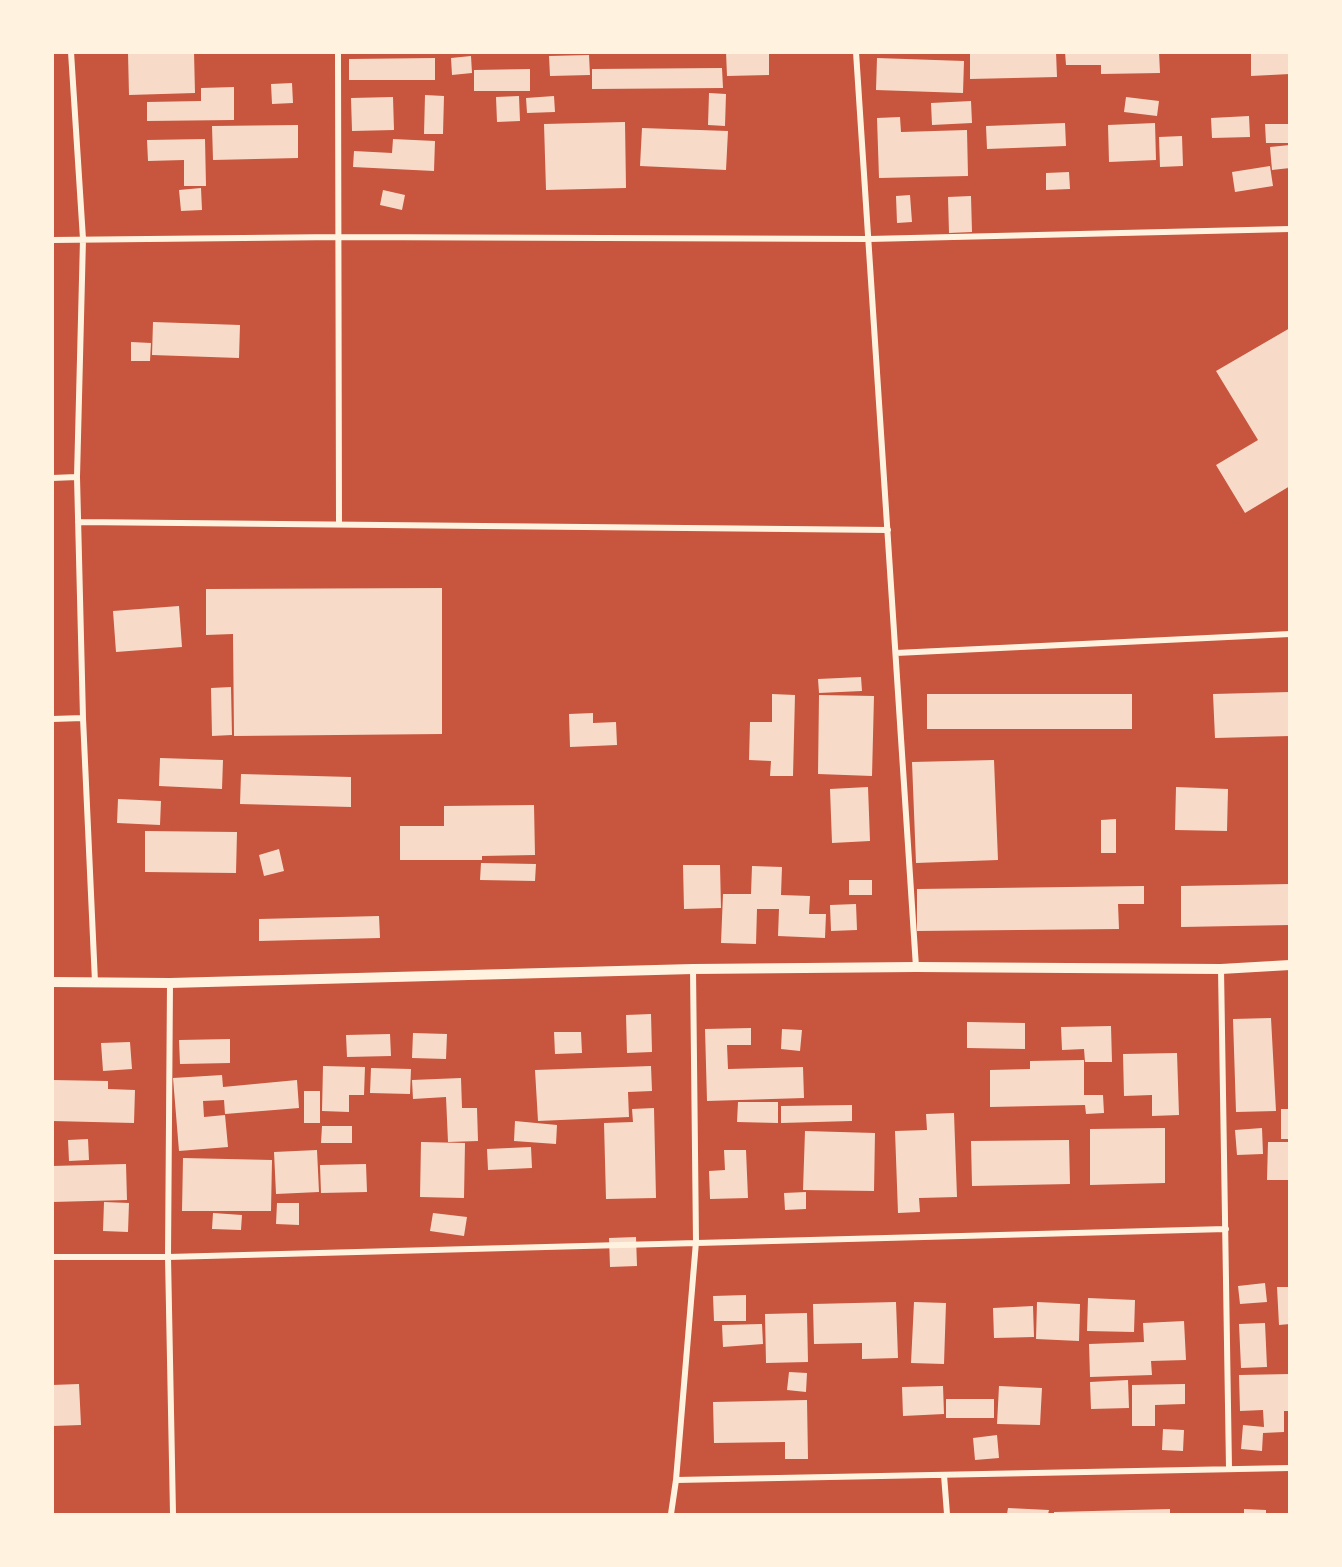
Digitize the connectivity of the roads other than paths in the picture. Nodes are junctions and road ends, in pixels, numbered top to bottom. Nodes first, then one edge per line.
1 (71, 52) edge
2 (338, 52) edge
3 (856, 52) edge
4 (1290, 229) edge
5 (339, 237) junction
6 (83, 239) junction
7 (869, 239) junction
8 (52, 240) edge
9 (77, 477) junction
10 (52, 478) edge
11 (78, 522) junction
12 (339, 524) junction
13 (888, 530) junction
14 (1290, 634) edge
15 (896, 653) junction
16 (83, 718) junction
17 (52, 719) edge
18 (1290, 965) edge
19 (916, 967) junction
20 (693, 969) junction
21 (1221, 969) junction
22 (52, 982) edge
23 (95, 982) junction
24 (170, 983) junction
25 (1226, 1229) junction
26 (696, 1242) junction
27 (52, 1257) edge
28 (168, 1257) junction
29 (1229, 1468) junction
30 (1290, 1468) edge
31 (944, 1475) junction
32 (676, 1480) junction
33 (173, 1515) edge
34 (671, 1515) edge
35 (946, 1515) edge

1 - 6 street
2 - 5 street
3 - 7 street
4 - 7 street
5 - 6 street
5 - 7 street
5 - 12 street
6 - 8 street
6 - 9 street
7 - 13 street
9 - 10 street
9 - 11 street
11 - 12 street
11 - 16 street
12 - 13 street
13 - 15 street
14 - 15 street
15 - 19 street
16 - 17 street
16 - 23 street
18 - 21 street
19 - 20 street
19 - 21 street
20 - 24 street
20 - 26 street
21 - 25 street
22 - 23 street
23 - 24 street
24 - 28 street
25 - 26 street
25 - 29 street
26 - 28 street
26 - 32 street
27 - 28 street
28 - 33 street
29 - 30 street
29 - 31 street
31 - 32 street
31 - 35 street
32 - 34 street

